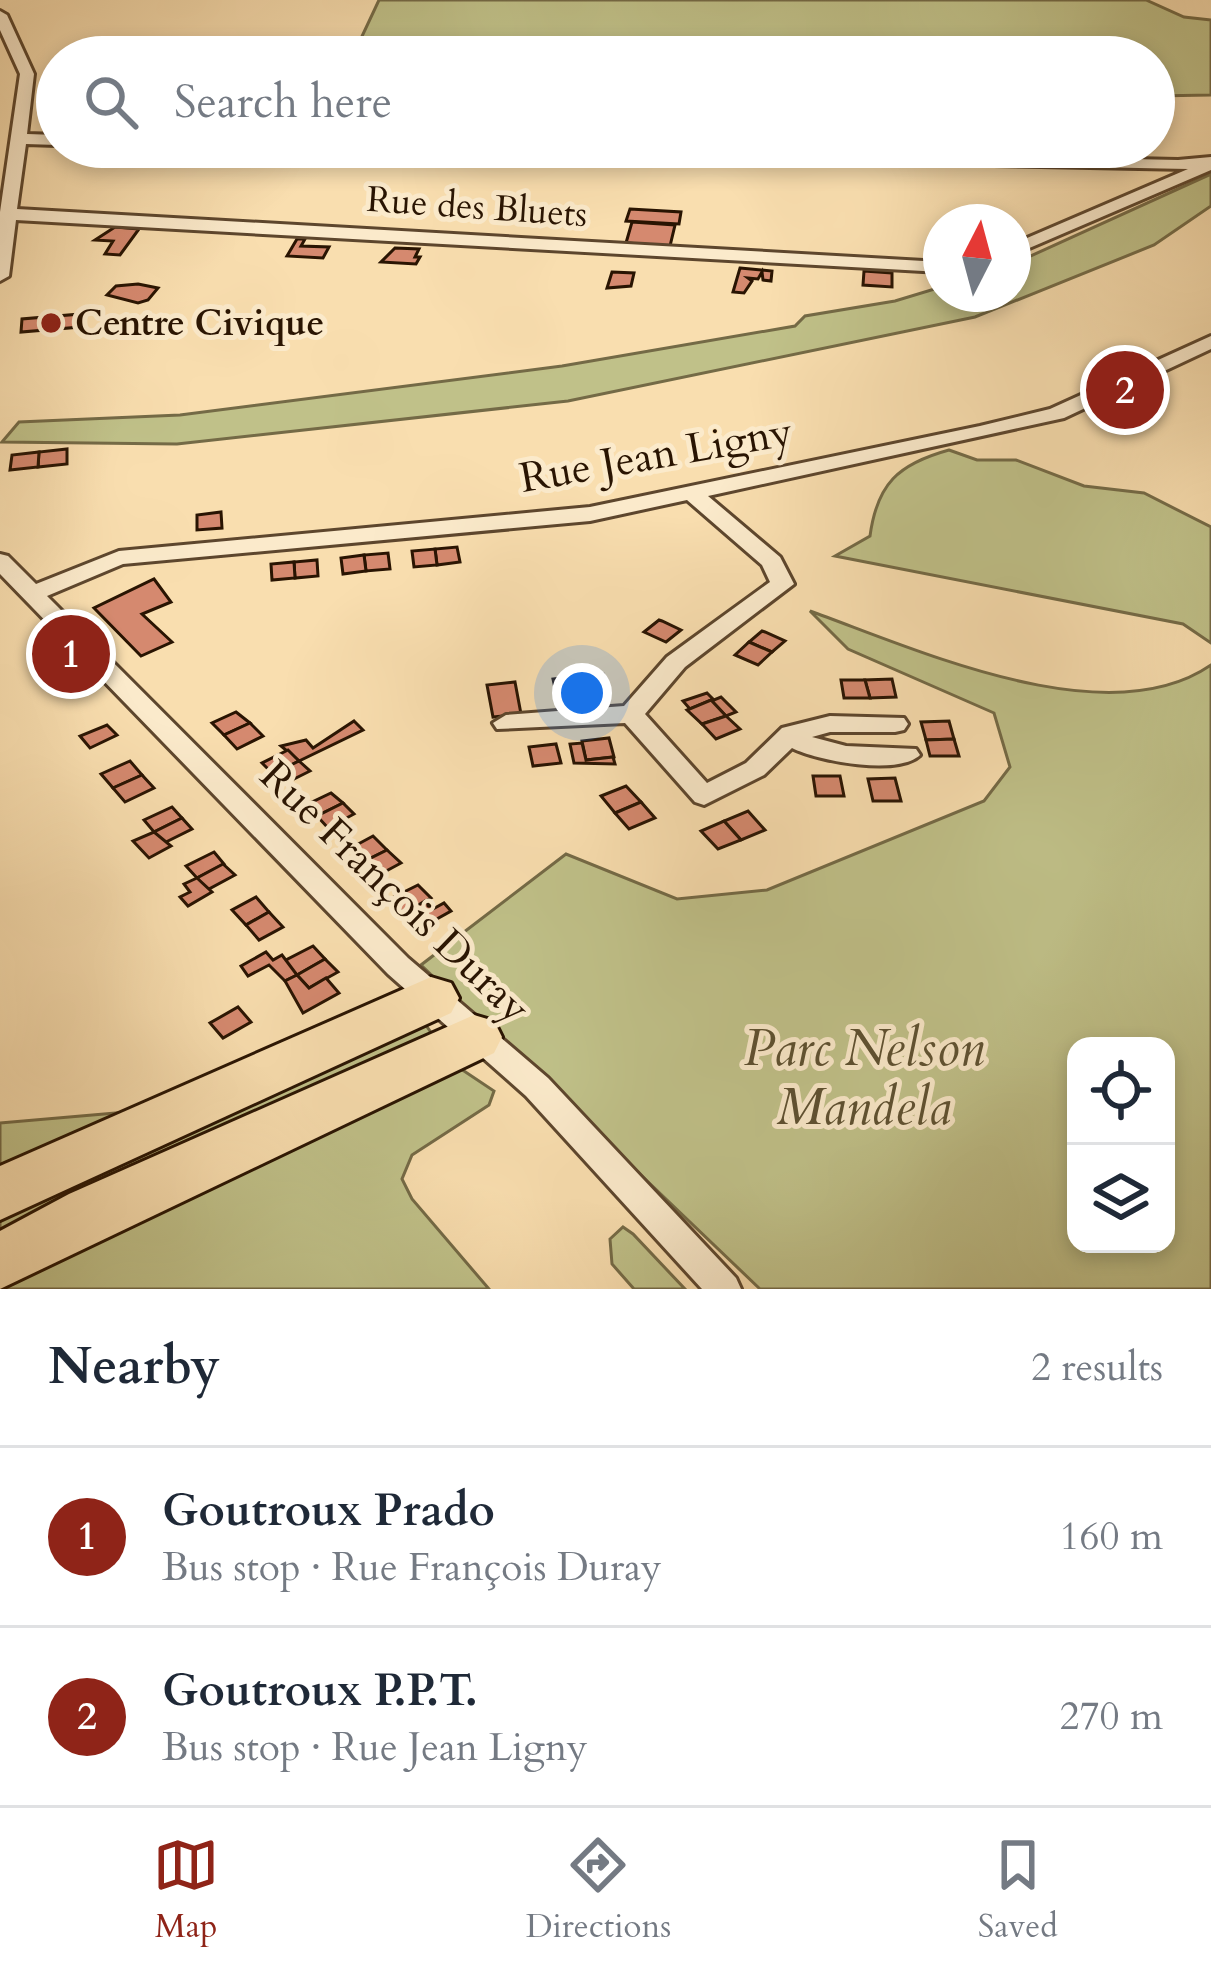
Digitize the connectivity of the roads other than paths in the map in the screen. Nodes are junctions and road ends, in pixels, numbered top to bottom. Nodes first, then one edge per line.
1 (0, 15) edge
2 (19, 139) junction
3 (36, 139) edge
4 (1175, 162) edge
5 (1211, 163) edge
6 (6, 208) edge
7 (1031, 242) edge
8 (923, 266) edge
9 (0, 276) edge
10 (1211, 342) edge
11 (692, 492) junction
12 (3, 569) edge
13 (31, 594) junction
14 (631, 714) junction
15 (506, 723) dead end
16 (895, 724) dead end
17 (791, 734) junction
18 (907, 755) dead end
19 (453, 1017) junction
20 (0, 1194) edge
21 (0, 1263) edge
22 (724, 1289) edge

1 - 2 street
2 - 3 street
2 - 6 street
4 - 5 street
5 - 7 street
6 - 8 street, Rue des Bluets
6 - 9 street
10 - 11 street, Rue Jean Ligny
11 - 13 street, Rue Jean Ligny
11 - 14 street
12 - 13 street, Rue François Duray
13 - 19 street, Rue François Duray
14 - 15 street
14 - 17 street
16 - 17 street
17 - 18 street
19 - 20 highway
19 - 21 highway
19 - 22 street, Rue François Duray

